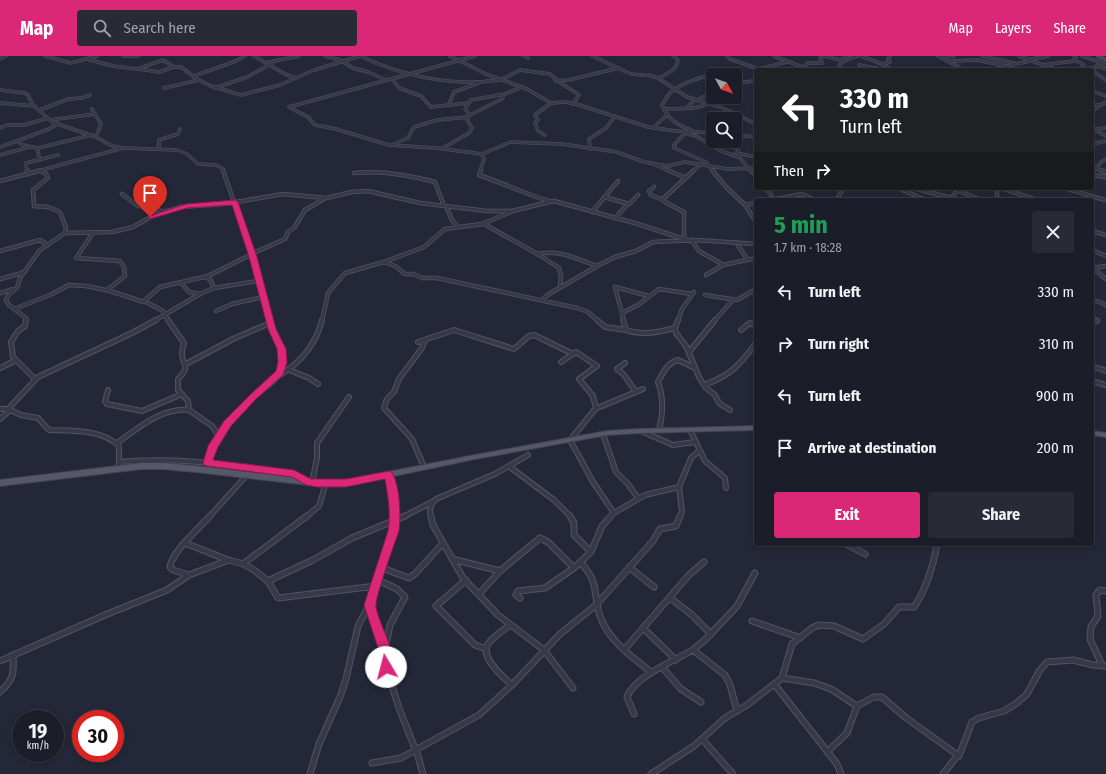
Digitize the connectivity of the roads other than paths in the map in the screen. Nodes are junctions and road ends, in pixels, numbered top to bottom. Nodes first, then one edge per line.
1 (6, 56) edge
2 (45, 56) edge
3 (97, 56) edge
4 (123, 56) edge
5 (138, 56) edge
6 (245, 56) edge
7 (254, 56) edge
8 (278, 56) edge
9 (299, 56) edge
10 (325, 56) edge
11 (360, 56) edge
12 (451, 56) edge
13 (475, 56) edge
14 (523, 56) edge
15 (592, 56) edge
16 (673, 56) edge
17 (727, 56) edge
18 (774, 56) edge
19 (824, 56) edge
20 (848, 56) edge
21 (857, 56) edge
22 (861, 56) edge
23 (890, 56) edge
24 (954, 56) edge
25 (982, 56) edge
26 (1019, 56) edge
27 (1048, 56) edge
28 (1074, 56) edge
29 (1082, 56) edge
30 (1089, 56) edge
31 (940, 57) edge
32 (528, 58) dead end
33 (1101, 58) edge
34 (87, 59) junction
35 (282, 59) junction
36 (0, 60) edge
37 (840, 60) junction
38 (1028, 60) junction
39 (458, 61) junction
40 (844, 61) junction
41 (948, 61) junction
42 (1074, 61) junction
43 (342, 62) junction
44 (788, 62) junction
45 (1100, 62) junction
46 (270, 63) junction
47 (1017, 63) junction
48 (882, 64) junction
49 (859, 65) dead end
50 (1042, 65) junction
51 (1106, 65) edge
52 (839, 66) dead end
53 (1006, 66) junction
54 (1097, 66) junction
55 (174, 67) junction
56 (619, 68) junction
57 (755, 68) edge
58 (767, 68) edge
59 (804, 68) edge
60 (807, 68) edge
61 (875, 68) edge
62 (887, 68) edge
63 (959, 68) edge
64 (999, 68) edge
65 (1051, 68) edge
66 (1082, 68) edge
67 (1092, 68) edge
68 (137, 69) junction
69 (1106, 69) edge
70 (1094, 72) edge
71 (644, 74) dead end
72 (407, 75) junction
73 (648, 75) dead end
74 (194, 76) junction
75 (706, 76) edge
76 (297, 78) junction
77 (658, 78) junction
78 (392, 79) junction
79 (199, 80) junction
80 (386, 80) junction
81 (500, 80) junction
82 (1106, 80) edge
83 (556, 81) junction
84 (754, 81) edge
85 (479, 82) junction
86 (742, 82) edge
87 (522, 87) junction
88 (164, 88) dead end
89 (214, 88) junction
90 (675, 89) junction
91 (0, 90) edge
92 (1094, 92) edge
93 (90, 95) dead end
94 (501, 95) junction
95 (706, 95) edge
96 (1106, 96) edge
97 (695, 100) junction
98 (0, 103) edge
99 (468, 103) junction
100 (551, 103) junction
101 (706, 103) edge
102 (449, 104) junction
103 (572, 104) junction
104 (712, 104) joint
105 (1104, 104) edge
106 (1094, 105) edge
107 (35, 106) junction
108 (687, 108) junction
109 (92, 109) dead end
110 (664, 109) junction
111 (40, 110) junction
112 (1094, 110) edge
113 (94, 114) junction
114 (667, 115) junction
115 (469, 116) junction
116 (615, 116) junction
117 (49, 119) junction
118 (754, 123) edge
119 (57, 124) junction
120 (654, 127) junction
121 (0, 128) edge
122 (1106, 128) edge
123 (180, 129) dead end
124 (1094, 129) edge
125 (1094, 130) edge
126 (685, 132) junction
127 (697, 132) junction
128 (706, 133) edge
129 (545, 134) dead end
130 (92, 135) junction
131 (742, 135) edge
132 (96, 136) junction
133 (1106, 136) edge
134 (754, 138) edge
135 (1106, 141) edge
136 (17, 142) junction
137 (706, 142) edge
138 (1094, 144) edge
139 (391, 145) junction
140 (31, 146) junction
141 (0, 148) edge
142 (38, 148) junction
143 (123, 148) junction
144 (159, 148) junction
145 (590, 148) junction
146 (718, 148) edge
147 (736, 148) edge
148 (441, 149) junction
149 (736, 153) junction
150 (6, 154) junction
151 (482, 154) junction
152 (0, 155) edge
153 (58, 155) dead end
154 (738, 157) junction
155 (754, 158) edge
156 (1106, 159) edge
157 (40, 160) junction
158 (652, 164) junction
159 (700, 165) junction
160 (708, 166) junction
161 (754, 168) edge
162 (750, 169) junction
163 (1096, 169) joint
164 (41, 171) junction
165 (1106, 172) edge
166 (29, 174) junction
167 (354, 174) dead end
168 (754, 174) edge
169 (1094, 175) edge
170 (684, 177) junction
171 (1106, 177) edge
172 (1, 180) edge
173 (618, 181) dead end
174 (654, 187) dead end
175 (902, 190) edge
176 (921, 190) edge
177 (958, 190) joint
178 (1007, 190) edge
179 (1073, 190) edge
180 (122, 194) dead end
181 (638, 195) dead end
182 (604, 197) junction
183 (326, 198) junction
184 (781, 198) edge
185 (811, 198) edge
186 (920, 198) edge
187 (951, 198) edge
188 (951, 198) edge
189 (976, 198) edge
190 (1031, 198) edge
191 (663, 200) junction
192 (1106, 200) edge
193 (549, 201) junction
194 (235, 202) junction
195 (754, 203) edge
196 (628, 204) junction
197 (744, 205) junction
198 (445, 206) junction
199 (512, 211) junction
200 (164, 212) junction
201 (592, 212) junction
202 (615, 218) junction
203 (754, 218) edge
204 (484, 224) junction
205 (457, 226) junction
206 (1094, 232) edge
207 (65, 233) junction
208 (93, 233) junction
209 (1106, 235) edge
210 (685, 240) junction
211 (691, 240) junction
212 (736, 242) junction
213 (754, 244) edge
214 (48, 245) junction
215 (0, 251) edge
216 (1094, 251) edge
217 (251, 254) junction
218 (537, 254) junction
219 (1106, 256) edge
220 (754, 258) edge
221 (749, 259) junction
222 (384, 262) junction
223 (754, 262) edge
224 (722, 264) junction
225 (596, 266) junction
226 (1106, 266) edge
227 (1094, 268) edge
228 (1094, 270) edge
229 (25, 272) junction
230 (706, 275) dead end
231 (204, 277) junction
232 (0, 279) edge
233 (1106, 279) edge
234 (258, 281) junction
235 (182, 283) junction
236 (560, 287) junction
237 (17, 288) junction
238 (214, 288) junction
239 (107, 290) junction
240 (754, 290) edge
241 (0, 293) edge
242 (200, 294) junction
243 (705, 295) dead end
244 (649, 296) junction
245 (263, 297) junction
246 (542, 300) junction
247 (733, 300) junction
248 (1094, 300) edge
249 (144, 302) junction
250 (1106, 305) edge
251 (14, 309) junction
252 (216, 311) dead end
253 (165, 313) junction
254 (622, 313) junction
255 (1094, 319) edge
256 (1097, 321) dead end
257 (270, 323) junction
258 (754, 324) edge
259 (675, 328) junction
260 (626, 330) junction
261 (740, 330) dead end
262 (425, 340) junction
263 (418, 342) dead end
264 (754, 346) edge
265 (689, 352) junction
266 (573, 354) junction
267 (16, 360) junction
268 (561, 362) dead end
269 (625, 363) dead end
270 (186, 364) junction
271 (1094, 367) edge
272 (0, 368) edge
273 (696, 368) junction
274 (289, 370) junction
275 (1106, 371) edge
276 (278, 376) junction
277 (35, 379) junction
278 (1094, 382) edge
279 (318, 384) dead end
280 (704, 384) junction
281 (1106, 385) edge
282 (643, 389) dead end
283 (108, 390) dead end
284 (636, 392) junction
285 (182, 394) junction
286 (349, 397) dead end
287 (0, 409) edge
288 (595, 409) junction
289 (9, 410) junction
290 (188, 410) junction
291 (730, 410) dead end
292 (0, 419) edge
293 (754, 428) edge
294 (659, 430) junction
295 (690, 430) junction
296 (639, 431) junction
297 (603, 434) junction
298 (1094, 434) edge
299 (1106, 435) edge
300 (219, 436) junction
301 (570, 440) junction
302 (695, 442) junction
303 (117, 443) junction
304 (699, 451) junction
305 (528, 455) dead end
306 (119, 462) junction
307 (207, 463) junction
308 (424, 467) junction
309 (510, 467) junction
310 (117, 469) junction
311 (206, 470) junction
312 (389, 474) junction
313 (246, 476) junction
314 (0, 483) edge
315 (311, 483) junction
316 (326, 483) junction
317 (679, 487) junction
318 (726, 488) dead end
319 (638, 498) junction
320 (434, 501) junction
321 (614, 513) junction
322 (395, 520) junction
323 (186, 543) junction
324 (443, 543) junction
325 (850, 546) edge
326 (937, 546) edge
327 (591, 552) junction
328 (865, 554) dead end
329 (452, 559) junction
330 (229, 560) junction
331 (580, 562) junction
332 (704, 562) dead end
333 (243, 564) junction
334 (629, 567) junction
335 (382, 568) junction
336 (574, 568) junction
337 (500, 571) junction
338 (755, 573) dead end
339 (189, 575) junction
340 (378, 580) junction
341 (466, 580) junction
342 (268, 581) junction
343 (376, 586) junction
344 (654, 587) dead end
345 (1106, 591) edge
346 (479, 594) junction
347 (520, 598) dead end
348 (670, 598) junction
349 (369, 605) junction
350 (596, 605) junction
351 (752, 621) dead end
352 (510, 625) junction
353 (643, 628) junction
354 (711, 634) junction
355 (798, 637) junction
356 (486, 649) junction
357 (544, 650) junction
358 (624, 650) junction
359 (693, 650) junction
360 (385, 651) junction
361 (13, 655) junction
362 (0, 660) edge
363 (676, 660) junction
364 (1104, 665) edge
365 (662, 666) junction
366 (651, 672) junction
367 (782, 678) junction
368 (512, 685) junction
369 (775, 685) junction
370 (573, 688) dead end
371 (0, 692) edge
372 (701, 702) dead end
373 (857, 706) junction
374 (737, 711) junction
375 (634, 714) dead end
376 (702, 740) junction
377 (416, 751) junction
378 (827, 752) junction
379 (959, 756) junction
380 (372, 763) dead end
381 (310, 774) edge
382 (422, 774) edge
383 (651, 774) edge
384 (733, 774) edge
385 (841, 774) edge
386 (943, 774) edge

1 - 36 street
2 - 34 street
3 - 34 street
4 - 5 street
6 - 74 street
7 - 46 street
8 - 35 street
9 - 35 street
10 - 43 street
11 - 43 street
11 - 72 street
12 - 39 street
13 - 39 street
14 - 32 street
15 - 56 street
16 - 77 street
17 - 57 street
18 - 44 street
19 - 37 street
19 - 60 street
20 - 37 street
21 - 40 street
22 - 48 street
23 - 48 street
24 - 31 street
25 - 47 street
26 - 38 street
27 - 38 street
28 - 42 street
29 - 45 street
30 - 33 street
31 - 41 street
33 - 45 street
34 - 68 street
35 - 46 street
37 - 40 street
38 - 47 street
38 - 50 street
39 - 72 street
39 - 81 street
40 - 52 street
41 - 53 street
41 - 63 street
42 - 50 street
42 - 66 street
43 - 76 street
43 - 80 street
44 - 58 street
44 - 59 street
45 - 51 street
45 - 54 street
46 - 76 street
46 - 89 street
47 - 53 street
48 - 62 street
49 - 61 street
50 - 65 street
53 - 64 street
54 - 67 street
54 - 69 street
55 - 68 street
55 - 68 street
55 - 74 street
56 - 71 street
56 - 83 street
70 - 82 street
72 - 78 street
72 - 85 street
73 - 77 street
74 - 79 street
75 - 90 street
76 - 89 street
77 - 90 street
78 - 80 street
78 - 102 street
79 - 88 street
79 - 89 street
80 - 139 street
81 - 83 street
81 - 85 street
81 - 87 street
83 - 103 street
84 - 86 street
85 - 102 street
87 - 94 street
87 - 100 street
90 - 97 street
90 - 110 street
91 - 107 street
92 - 96 street
93 - 111 street
94 - 99 street
94 - 115 street
95 - 97 street
97 - 101 street
97 - 108 street
98 - 107 street
99 - 102 street
99 - 115 street
100 - 103 street
100 - 129 street
103 - 116 street
104 - 108 street
104 - 118 street
105 - 106 street
105 - 112 street
107 - 111 street
108 - 110 street
109 - 113 street
110 - 114 street
111 - 117 street
113 - 117 street
113 - 132 street
114 - 120 street
114 - 127 street
115 - 139 street
115 - 148 street
116 - 120 street
116 - 145 street
117 - 119 street
117 - 121 street
119 - 130 street
119 - 136 street
120 - 126 street
122 - 124 street
123 - 144 street
125 - 133 street
126 - 127 street
126 - 137 street
126 - 160 street
127 - 128 street
130 - 132 street
130 - 142 street
131 - 134 street
132 - 143 street
135 - 138 street
136 - 140 street
136 - 141 street
139 - 148 street
140 - 142 street
140 - 150 street
141 - 150 street
142 - 157 street
143 - 144 street
143 - 164 street
144 - 194 street
145 - 151 street
145 - 158 street
146 - 154 street
147 - 149 street
148 - 151 street
149 - 154 street
149 - 155 street
150 - 152 street
151 - 193 street
153 - 157 street
154 - 162 street
156 - 163 street
157 - 166 street
158 - 159 street
158 - 170 street
159 - 160 street
159 - 170 street
160 - 162 street
160 - 197 street
161 - 162 street
162 - 168 street
163 - 165 street
164 - 166 street
164 - 207 street
166 - 172 street
167 - 198 street
169 - 171 street
170 - 191 street
173 - 182 street
174 - 191 street
175 - 186 street
176 - 188 street
177 - 187 street
177 - 189 street
178 - 190 street
179 - 192 street
180 - 200 street
181 - 196 street
182 - 196 street
182 - 201 street
183 - 194 street
183 - 198 street
183 - 217 street
184 - 185 street
191 - 210 street
193 - 199 street
193 - 201 street
194 - 200 street
194 - 217 street
195 - 197 street
196 - 202 street
197 - 203 street
198 - 199 street
198 - 205 street
199 - 204 street
200 - 208 street
201 - 202 street
202 - 210 street
204 - 205 street
204 - 218 street
205 - 222 street
206 - 209 street
207 - 208 street
207 - 214 street
208 - 239 street
210 - 211 street
210 - 225 street
211 - 212 street
211 - 224 street
212 - 213 street
212 - 221 street
214 - 215 street
214 - 229 street
216 - 219 street
217 - 231 street
217 - 234 street
218 - 225 street
218 - 236 street
220 - 221 street
221 - 223 street
221 - 224 street
222 - 246 street
222 - 274 street
224 - 230 street
225 - 236 street
226 - 227 street
228 - 233 street
229 - 232 street
229 - 237 street
231 - 235 street
231 - 238 street
234 - 238 street
234 - 245 street
235 - 242 street
235 - 249 street
236 - 246 street
237 - 241 street
237 - 251 street
238 - 242 street
239 - 249 street
239 - 251 street
240 - 247 street
242 - 253 street
243 - 247 street
244 - 254 street
244 - 254 street
244 - 259 street
245 - 252 street
245 - 257 street
246 - 260 street
247 - 265 street
248 - 250 street
249 - 253 street
251 - 267 street
253 - 270 street
253 - 277 street
254 - 260 street
255 - 256 street
257 - 270 street
257 - 276 street
258 - 261 street
259 - 260 street
259 - 265 street
262 - 263 street
262 - 266 street
262 - 308 street
264 - 280 street
265 - 273 street
266 - 268 street
266 - 288 street
267 - 272 street
267 - 277 street
269 - 284 street
270 - 285 street
271 - 275 street
273 - 280 street
273 - 294 street
274 - 276 street
274 - 279 street
276 - 300 street
277 - 289 street
278 - 281 street
280 - 291 street
282 - 284 street
283 - 285 street
284 - 288 street
285 - 290 street
286 - 315 street
287 - 289 street
288 - 301 street
289 - 292 street
289 - 303 street
290 - 300 street
290 - 303 street
293 - 295 main road
294 - 295 main road
294 - 296 main road
295 - 302 street
296 - 297 main road
296 - 302 street
297 - 301 main road
297 - 319 street
298 - 299 main road
300 - 307 street
301 - 308 main road
301 - 321 street
302 - 304 street
303 - 306 street
304 - 317 street
304 - 318 street
305 - 309 street
306 - 307 street
306 - 310 street
307 - 311 street
307 - 315 street
308 - 312 main road
309 - 320 street
309 - 327 street
310 - 311 main road
310 - 314 main road
311 - 313 main road
312 - 316 main road
312 - 322 street
313 - 315 main road
313 - 323 street
315 - 316 main road
316 - 333 street
317 - 319 street
317 - 334 street
319 - 321 street
320 - 322 street
320 - 324 street
321 - 327 street
322 - 335 street
322 - 342 street
323 - 330 street
323 - 339 street
324 - 329 street
324 - 335 street
325 - 328 street
326 - 355 street
327 - 331 street
329 - 337 street
329 - 341 street
330 - 333 street
330 - 339 street
331 - 336 street
331 - 350 street
332 - 348 street
333 - 342 street
334 - 344 street
334 - 350 street
335 - 340 street
336 - 337 street
336 - 347 street
337 - 346 street
338 - 354 street
339 - 361 street
340 - 343 street
340 - 360 street
341 - 346 street
341 - 356 street
342 - 343 street
343 - 349 street
345 - 364 street
346 - 352 street
348 - 353 street
348 - 354 street
349 - 360 street
349 - 381 street
350 - 357 street
350 - 358 street
351 - 355 street
352 - 356 street
352 - 357 street
353 - 358 street
353 - 363 street
354 - 359 street
355 - 367 street
356 - 368 street
357 - 368 street
357 - 370 street
358 - 366 street
359 - 363 street
359 - 374 street
360 - 377 street
361 - 362 street
361 - 371 street
363 - 365 street
364 - 379 street
365 - 366 street
365 - 372 street
366 - 375 street
367 - 369 street
367 - 373 street
368 - 377 street
369 - 374 street
369 - 378 street
373 - 378 street
373 - 379 street
374 - 376 street
376 - 383 street
376 - 384 street
377 - 380 street
377 - 382 street
378 - 385 street
379 - 386 street

